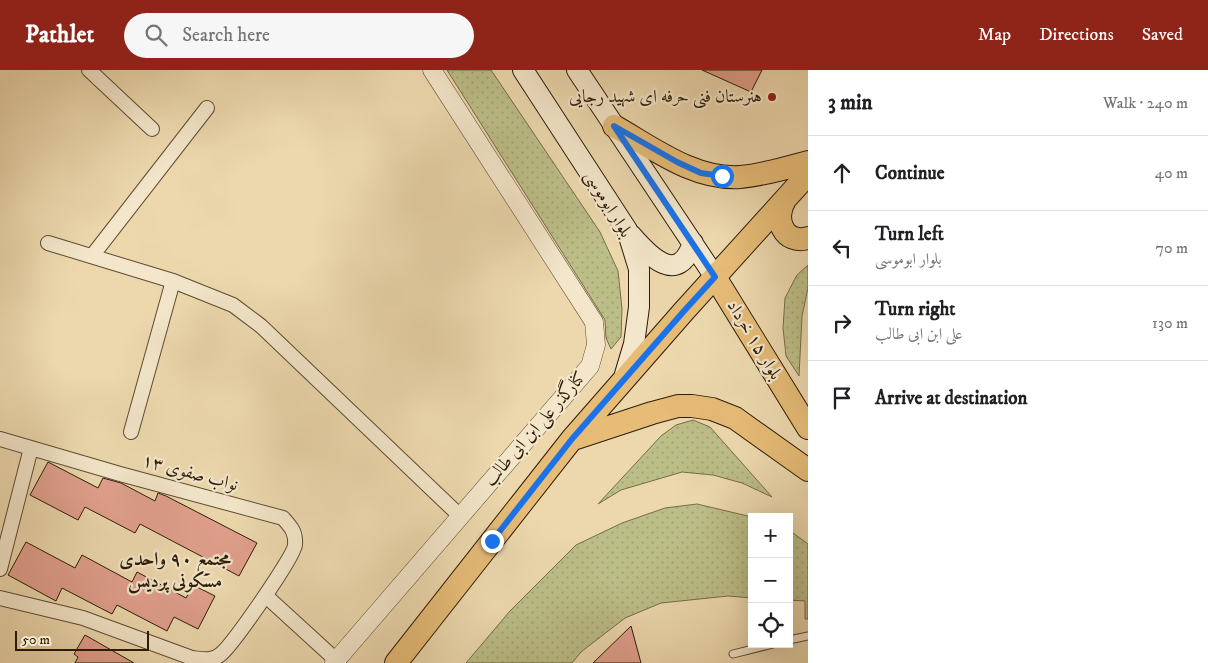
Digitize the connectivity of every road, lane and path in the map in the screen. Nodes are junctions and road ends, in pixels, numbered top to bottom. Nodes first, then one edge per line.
1 (88, 70) edge
2 (432, 70) edge
3 (523, 70) edge
4 (577, 70) edge
5 (207, 108) dead end
6 (614, 126) junction
7 (152, 129) dead end
8 (808, 162) edge
9 (808, 174) edge
10 (786, 200) junction
11 (627, 230) junction
12 (808, 238) edge
13 (48, 243) dead end
14 (692, 243) junction
15 (92, 256) junction
16 (715, 277) junction
17 (173, 281) junction
18 (622, 382) junction
19 (808, 428) edge
20 (131, 432) dead end
21 (0, 439) edge
22 (572, 439) junction
23 (31, 448) junction
24 (808, 470) edge
25 (460, 516) junction
26 (0, 570) edge
27 (266, 596) junction
28 (0, 598) edge
29 (808, 636) edge
30 (793, 639) edge
31 (757, 648) edge
32 (733, 654) dead end
33 (335, 662) edge
34 (396, 663) edge

1 - 7 street
2 - 25 street, کنارگذر علی ابن ابی طالب
3 - 11 main road, بلوار ابوموسی
4 - 6 main road
5 - 15 street
6 - 8 main road
6 - 14 main road
9 - 10 main road
10 - 12 main road
10 - 16 main road
11 - 14 main road
11 - 18 main road, بلوار ابوموسی
13 - 15 street
14 - 16 main road
15 - 17 street
16 - 18 main road
16 - 19 main road, بلوار ۱۵ خرداد
17 - 20 street
17 - 25 street
18 - 22 main road
21 - 23 street, نواب صفوی ۱۳
22 - 24 main road
22 - 34 main road
23 - 26 street
23 - 27 street, نواب صفوی ۱۳
25 - 33 street, کنارگذر علی ابن ابی طالب
27 - 28 street, نواب صفوی ۱۳
27 - 33 street
29 - 30 lane
31 - 32 lane

